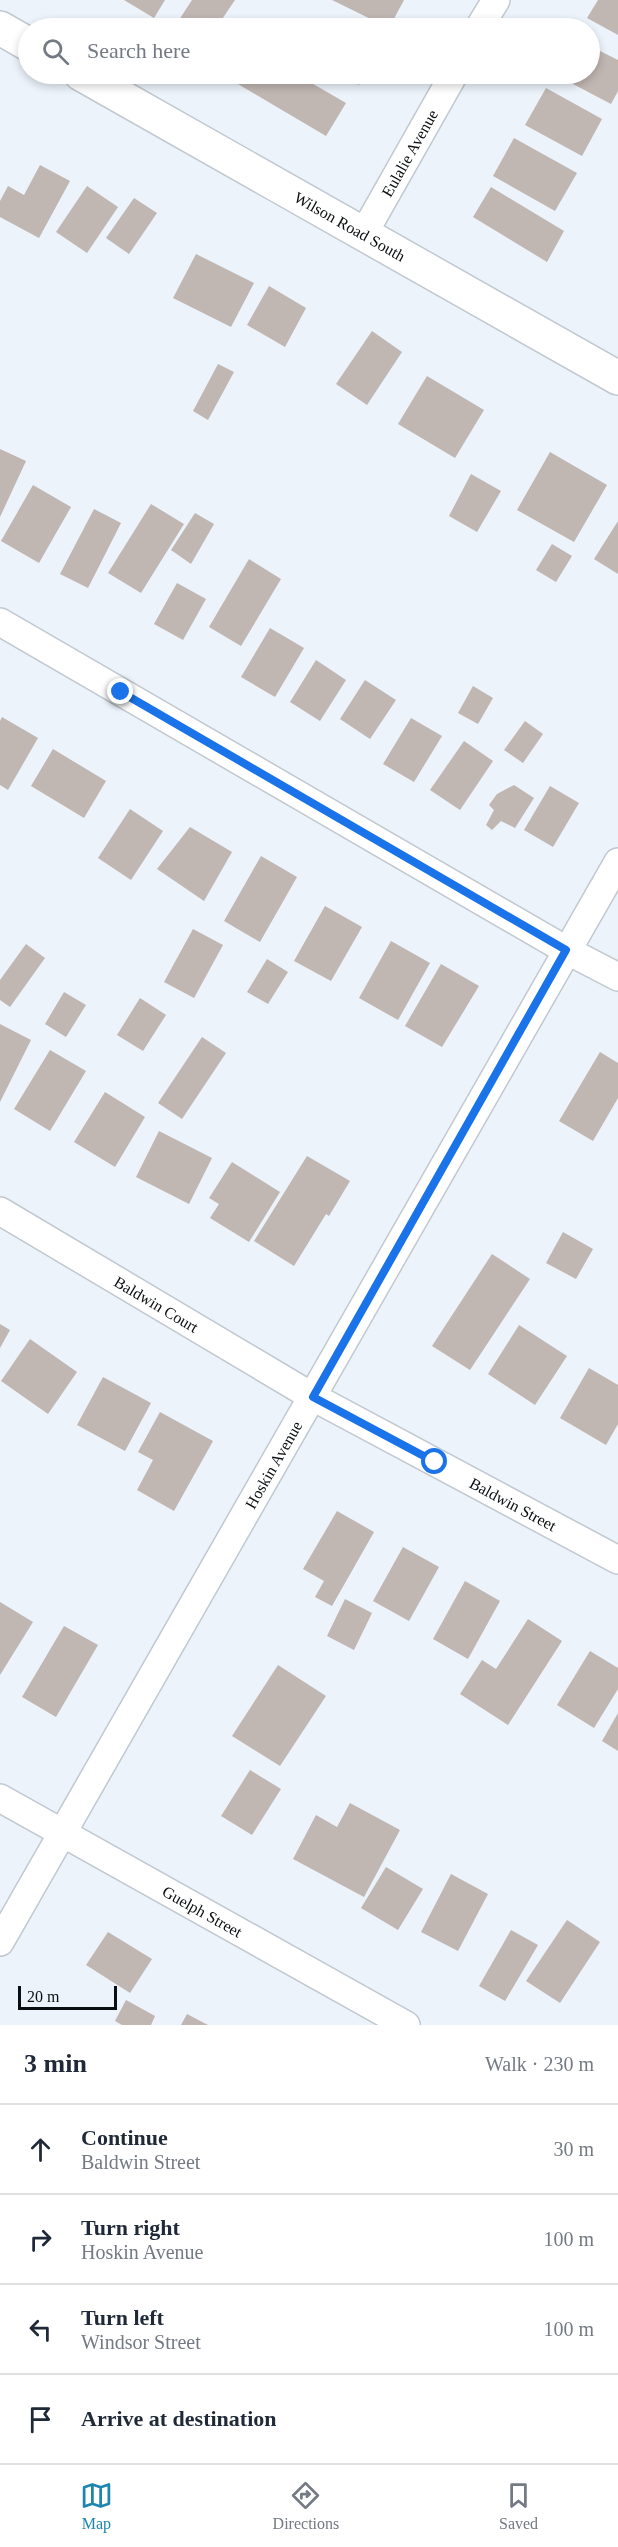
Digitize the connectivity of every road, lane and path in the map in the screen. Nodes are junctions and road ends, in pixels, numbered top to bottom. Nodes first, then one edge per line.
1 (496, 0) edge
2 (485, 18) edge
3 (0, 28) edge
4 (18, 38) edge
5 (99, 84) edge
6 (448, 84) edge
7 (364, 233) junction
8 (618, 378) edge
9 (0, 622) edge
10 (618, 862) edge
11 (566, 950) junction
12 (618, 977) edge
13 (0, 1211) edge
14 (313, 1397) junction
15 (618, 1560) edge
16 (0, 1798) edge
17 (63, 1834) junction
18 (0, 1942) edge
19 (406, 2025) edge

1 - 2 street
3 - 4 main road
5 - 7 main road, Wilson Road South
6 - 7 street, Eulalie Avenue
7 - 8 main road, Wilson Road South
9 - 11 street
10 - 11 street, Hoskin Avenue
11 - 12 street
11 - 14 street, Hoskin Avenue
13 - 14 street, Baldwin Court
14 - 15 street, Baldwin Street
14 - 17 street, Hoskin Avenue
16 - 17 street, Guelph Street
17 - 18 street, Hoskin Avenue
17 - 19 street, Guelph Street

